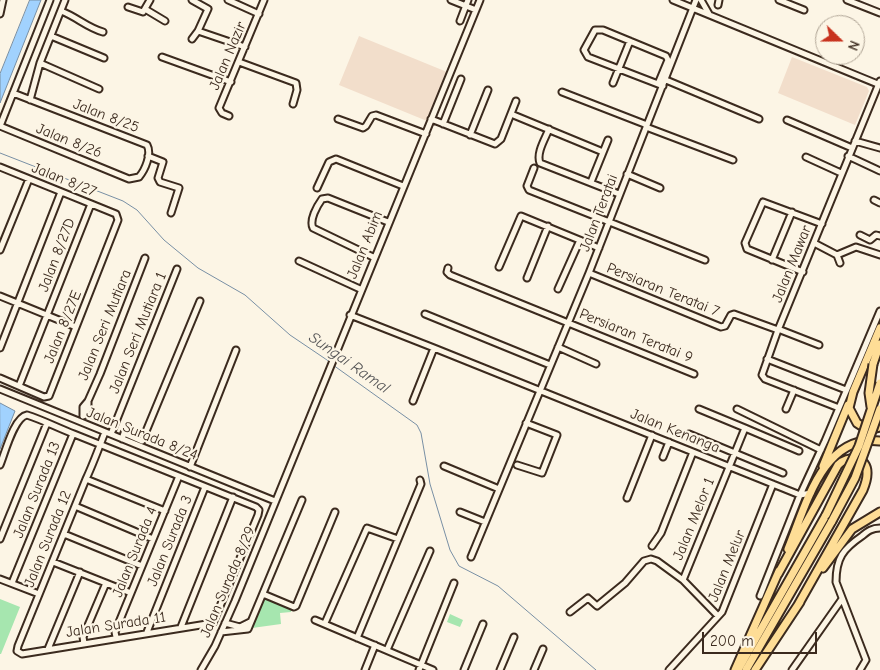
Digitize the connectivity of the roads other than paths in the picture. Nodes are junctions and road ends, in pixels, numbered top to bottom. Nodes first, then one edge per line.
1 (3, 0) edge
2 (50, 0) edge
3 (65, 0) edge
4 (150, 0) edge
5 (192, 0) edge
6 (228, 0) edge
7 (264, 0) edge
8 (451, 0) edge
9 (480, 0) edge
10 (673, 0) edge
11 (695, 0) edge
12 (701, 0) edge
13 (779, 0) edge
14 (848, 0) edge
15 (467, 3) edge
16 (680, 3) junction
17 (128, 8) dead end
18 (145, 9) junction
19 (476, 10) junction
20 (694, 10) junction
21 (804, 10) dead end
22 (61, 11) junction
23 (880, 13) edge
24 (0, 14) edge
25 (259, 14) junction
26 (711, 16) junction
27 (164, 20) dead end
28 (460, 21) dead end
29 (198, 31) junction
30 (103, 32) dead end
31 (51, 36) junction
32 (192, 39) dead end
33 (630, 41) junction
34 (245, 47) junction
35 (162, 57) dead end
36 (104, 58) dead end
37 (239, 62) junction
38 (40, 63) junction
39 (619, 69) junction
40 (461, 79) dead end
41 (666, 80) junction
42 (868, 80) junction
43 (230, 82) junction
44 (613, 83) dead end
45 (661, 85) junction
46 (880, 85) edge
47 (99, 89) dead end
48 (488, 90) dead end
49 (562, 92) dead end
50 (13, 93) junction
51 (872, 97) junction
52 (30, 100) junction
53 (516, 101) dead end
54 (293, 104) dead end
55 (511, 114) junction
56 (229, 116) dead end
57 (338, 119) dead end
58 (431, 119) junction
59 (759, 119) dead end
60 (787, 120) dead end
61 (443, 124) junction
62 (0, 126) edge
63 (647, 126) junction
64 (549, 129) junction
65 (426, 134) junction
66 (470, 135) junction
67 (608, 140) dead end
68 (855, 141) junction
69 (852, 148) junction
70 (880, 148) edge
71 (603, 152) junction
72 (148, 156) junction
73 (848, 156) junction
74 (806, 157) dead end
75 (733, 160) dead end
76 (0, 168) edge
77 (534, 168) dead end
78 (880, 171) edge
79 (841, 173) junction
80 (627, 174) junction
81 (29, 179) junction
82 (591, 182) junction
83 (402, 186) junction
84 (318, 188) dead end
85 (660, 188) dead end
86 (61, 192) junction
87 (619, 194) junction
88 (91, 204) junction
89 (792, 212) junction
90 (170, 213) dead end
91 (118, 216) joint
92 (609, 221) junction
93 (388, 222) junction
94 (822, 224) junction
95 (548, 226) junction
96 (860, 235) dead end
97 (880, 236) edge
98 (580, 240) junction
99 (814, 243) junction
100 (599, 248) junction
101 (0, 250) edge
102 (838, 255) junction
103 (880, 255) edge
104 (373, 257) junction
105 (146, 258) dead end
106 (705, 260) dead end
107 (772, 260) junction
108 (299, 261) dead end
109 (840, 263) dead end
110 (499, 267) dead end
111 (448, 268) dead end
112 (177, 269) dead end
113 (803, 272) junction
114 (590, 273) junction
115 (527, 278) dead end
116 (360, 289) junction
117 (558, 289) dead end
118 (0, 296) edge
119 (200, 301) dead end
120 (17, 303) junction
121 (880, 311) edge
122 (425, 314) dead end
123 (47, 315) junction
124 (350, 315) junction
125 (568, 322) junction
126 (76, 327) junction
127 (880, 328) edge
128 (778, 330) junction
129 (880, 344) edge
130 (819, 345) dead end
131 (558, 347) junction
132 (0, 348) edge
133 (434, 348) junction
134 (236, 350) dead end
135 (767, 359) junction
136 (596, 364) dead end
137 (550, 365) junction
138 (694, 374) dead end
139 (0, 378) edge
140 (880, 382) edge
141 (19, 386) junction
142 (0, 389) edge
143 (540, 390) junction
144 (794, 390) junction
145 (846, 390) junction
146 (851, 399) junction
147 (413, 401) dead end
148 (786, 408) dead end
149 (839, 408) junction
150 (699, 409) dead end
151 (737, 409) dead end
152 (880, 409) edge
153 (82, 419) junction
154 (526, 422) junction
155 (47, 423) junction
156 (880, 427) edge
157 (745, 428) junction
158 (108, 433) junction
159 (880, 433) edge
160 (73, 434) junction
161 (690, 434) dead end
162 (652, 435) junction
163 (122, 439) junction
164 (880, 441) edge
165 (669, 442) junction
166 (100, 444) junction
167 (146, 449) junction
168 (821, 450) junction
169 (799, 451) dead end
170 (693, 452) junction
171 (735, 453) junction
172 (663, 457) dead end
173 (141, 461) junction
174 (0, 465) edge
175 (517, 465) dead end
176 (190, 466) junction
177 (444, 466) dead end
178 (729, 467) junction
179 (784, 473) dead end
180 (820, 474) junction
181 (179, 476) junction
182 (86, 479) junction
183 (420, 480) dead end
184 (773, 484) junction
185 (205, 486) junction
186 (499, 489) junction
187 (811, 493) junction
188 (800, 495) junction
189 (232, 498) junction
190 (627, 498) dead end
191 (302, 500) dead end
192 (275, 501) junction
193 (806, 505) junction
194 (75, 506) junction
195 (165, 511) junction
196 (335, 512) dead end
197 (460, 512) dead end
198 (880, 512) edge
199 (485, 522) junction
200 (880, 528) edge
201 (64, 534) junction
202 (0, 539) edge
203 (153, 539) junction
204 (398, 539) junction
205 (652, 546) dead end
206 (430, 551) dead end
207 (471, 557) dead end
208 (53, 562) junction
209 (142, 566) junction
210 (80, 572) junction
211 (778, 574) junction
212 (0, 579) edge
213 (683, 580) junction
214 (12, 583) junction
215 (106, 583) junction
216 (454, 583) dead end
217 (131, 593) junction
218 (39, 594) junction
219 (263, 594) junction
220 (760, 596) dead end
221 (842, 599) junction
222 (798, 605) junction
223 (570, 612) dead end
224 (718, 616) junction
225 (315, 620) dead end
226 (252, 621) junction
227 (225, 623) junction
228 (325, 623) junction
229 (483, 624) dead end
230 (181, 627) junction
231 (147, 632) junction
232 (221, 632) junction
233 (116, 637) junction
234 (514, 637) dead end
235 (357, 638) junction
236 (84, 643) junction
237 (375, 645) junction
238 (48, 649) junction
239 (543, 649) dead end
240 (387, 650) junction
241 (22, 654) joint
242 (420, 667) edge
243 (202, 670) edge
244 (365, 670) edge
245 (433, 670) edge
246 (464, 670) edge
247 (500, 670) edge
248 (534, 670) edge
249 (668, 670) edge
250 (736, 670) edge
251 (746, 670) edge
252 (755, 670) edge
253 (792, 670) edge
254 (860, 670) edge

1 - 24 street
2 - 50 street
3 - 22 street
4 - 18 street
5 - 29 street
6 - 25 street
7 - 25 street, Jalan Nazir
8 - 15 street
9 - 19 street, Jalan Abim
10 - 16 street
11 - 16 street
11 - 20 street
12 - 20 street
12 - 26 street
13 - 21 street
14 - 23 street
15 - 19 street
15 - 28 street
16 - 20 street
17 - 18 street
18 - 27 street
19 - 58 street, Jalan Abim
20 - 26 street
20 - 41 street, Jalan Teratai
22 - 30 street
22 - 31 street
25 - 34 street, Jalan Nazir
26 - 42 street
29 - 32 street
29 - 34 street
31 - 36 street
31 - 38 street
33 - 39 street
33 - 39 street
33 - 45 street
34 - 37 street, Jalan Nazir
35 - 43 street
37 - 43 street, Jalan Nazir
37 - 54 street
38 - 47 street
38 - 52 street
39 - 44 street
39 - 45 street
40 - 61 street
41 - 45 street, Jalan Teratai
41 - 59 street
42 - 46 street
42 - 51 street
43 - 56 street, Jalan Nazir
45 - 63 street, Jalan Teratai
46 - 51 street
48 - 66 street
49 - 63 street
50 - 52 street, Jalan 8/25
50 - 62 street
51 - 68 street, Jalan Mawar
52 - 72 street, Jalan 8/25
53 - 55 street
55 - 64 street
55 - 66 street
57 - 65 street
58 - 61 street
58 - 65 street, Jalan Abim
60 - 69 street
61 - 66 street
62 - 72 street, Jalan 8/26
63 - 75 street
63 - 80 street, Jalan Teratai
64 - 71 street
64 - 82 street
65 - 83 street, Jalan Abim
67 - 71 street
68 - 69 street, Jalan Mawar
68 - 70 street
69 - 73 street, Jalan Mawar
71 - 82 street
72 - 90 street
73 - 78 street
73 - 79 street, Jalan Mawar
74 - 79 street
76 - 81 street, Jalan 8/27
77 - 92 street
79 - 94 street, Jalan Mawar
80 - 85 street
80 - 87 street, Jalan Teratai
81 - 86 street, Jalan 8/27
81 - 101 street
82 - 87 street
83 - 84 street
83 - 93 street, Jalan Abim
86 - 88 street, Jalan 8/27
86 - 120 street
87 - 92 street, Jalan Teratai
88 - 91 street, Jalan 8/27
88 - 123 street, Jalan 8/27D
89 - 94 street
89 - 107 street
89 - 107 street
91 - 126 street, Jalan 8/27E
92 - 100 street, Jalan Teratai
92 - 106 street
93 - 104 street, Jalan Abim
93 - 104 street
94 - 99 street, Jalan Mawar
95 - 98 street
95 - 110 street
95 - 115 street
96 - 97 street
98 - 100 street
98 - 117 street
99 - 102 street
99 - 113 street, Jalan Mawar
100 - 114 street, Jalan Teratai
102 - 103 street
102 - 109 street
104 - 116 street, Jalan Abim
105 - 153 street, Jalan Seri Mutiara
107 - 113 street
108 - 116 street
111 - 125 street, Persiaran Teratai 9
112 - 158 street, Jalan Seri Mutiara 1
113 - 128 street, Jalan Mawar
114 - 125 street, Jalan Teratai
114 - 128 street, Persiaran Teratai 7
116 - 124 street, Jalan Abim
118 - 120 street
119 - 163 street
120 - 123 street
120 - 132 street
121 - 145 street
122 - 137 street
123 - 126 street
123 - 141 street, Jalan 8/27D
124 - 133 street, Jalan Kenanga
124 - 192 street, Jalan Abim
125 - 131 street, Jalan Teratai
125 - 138 street, Persiaran Teratai 9
126 - 141 street, Jalan 8/27E
127 - 146 highway
128 - 130 street
128 - 135 street, Jalan Mawar
129 - 159 highway, bridge
131 - 136 street
131 - 137 street, Jalan Teratai
133 - 143 street, Jalan Kenanga
133 - 147 street
134 - 176 street
135 - 144 street, Jalan Mawar
135 - 145 street
137 - 143 street, Jalan Teratai
139 - 141 street, Jalan 8/27E
140 - 250 highway, bridge
142 - 153 street, Jalan Surada 8/24
143 - 154 street, Jalan Teratai
143 - 162 street, Jalan Kenanga
144 - 148 street
144 - 149 street, Jalan Mawar
145 - 149 street
146 - 156 highway
146 - 180 highway
149 - 168 street
150 - 157 street
151 - 168 street
152 - 251 highway, bridge
153 - 158 street, Jalan Surada 8/24
154 - 175 street
154 - 186 street, Jalan Teratai
155 - 160 street
155 - 174 street
155 - 202 street
157 - 169 street
157 - 171 street, Jalan Melor 1
158 - 163 street, Jalan Surada 8/24
158 - 166 street, Jalan Surada 12
160 - 166 street
160 - 214 street, Jalan Surada 13
161 - 171 street
162 - 165 street, Jalan Kenanga
162 - 190 street
163 - 167 street, Jalan Surada 8/24
164 - 180 highway
165 - 170 street, Jalan Kenanga
165 - 172 street
166 - 173 street
166 - 182 street, Jalan Surada 12
167 - 173 street
167 - 176 street, Jalan Surada 8/24
168 - 188 street
170 - 178 street, Jalan Kenanga
170 - 205 street
171 - 178 street, Jalan Melor 1
171 - 179 street
173 - 181 street
176 - 192 street, Jalan Surada 8/24
177 - 186 street
178 - 184 street, Jalan Kenanga
178 - 213 street, Jalan Melor 1
180 - 187 highway
181 - 185 street
181 - 195 street, Jalan Surada 4
182 - 194 street, Jalan Surada 12
182 - 195 street
183 - 204 street
184 - 188 street, Jalan Kenanga
184 - 224 street, Jalan Melur
185 - 189 street
185 - 231 street, Jalan Surada 3
186 - 199 street, Jalan Teratai
187 - 188 street
187 - 193 highway
188 - 193 street
188 - 220 street
189 - 230 street
189 - 230 street, Jalan Surada 11
191 - 219 street
192 - 227 street, Jalan Surada 8/29
193 - 211 highway
194 - 201 street, Jalan Surada 12
194 - 203 street
195 - 203 street, Jalan Surada 4
196 - 219 street
197 - 199 street
198 - 222 highway
199 - 207 street, Jalan Teratai
200 - 221 street
201 - 208 street, Jalan Surada 12
201 - 209 street
203 - 209 street, Jalan Surada 4
204 - 228 street
204 - 235 street
206 - 240 street
208 - 210 street
208 - 218 street, Jalan Surada 12
209 - 217 street, Jalan Surada 4
210 - 215 street
210 - 238 street
211 - 222 highway
211 - 250 highway
212 - 214 street
213 - 223 street, Jalan Melor 1
213 - 224 street, Jalan Melor 1
214 - 218 street
215 - 217 street
215 - 236 street
216 - 242 street
217 - 233 street, Jalan Surada 4
218 - 241 street, Jalan Surada 12
219 - 226 street
221 - 253 street
221 - 254 street
222 - 252 highway
224 - 249 street, Jalan Melur
225 - 228 street
226 - 227 street
226 - 232 street
227 - 232 street, Jalan Surada 8/29
228 - 235 street
229 - 246 street
230 - 231 street, Jalan Surada 11
231 - 233 street, Jalan Surada 11
232 - 243 street, Jalan Surada 8/29
233 - 236 street, Jalan Surada 11
234 - 247 street
235 - 237 street
236 - 238 street, Jalan Surada 11
237 - 240 street
237 - 244 street
238 - 241 street, Jalan Surada 11
239 - 248 street
240 - 242 street
242 - 245 street

